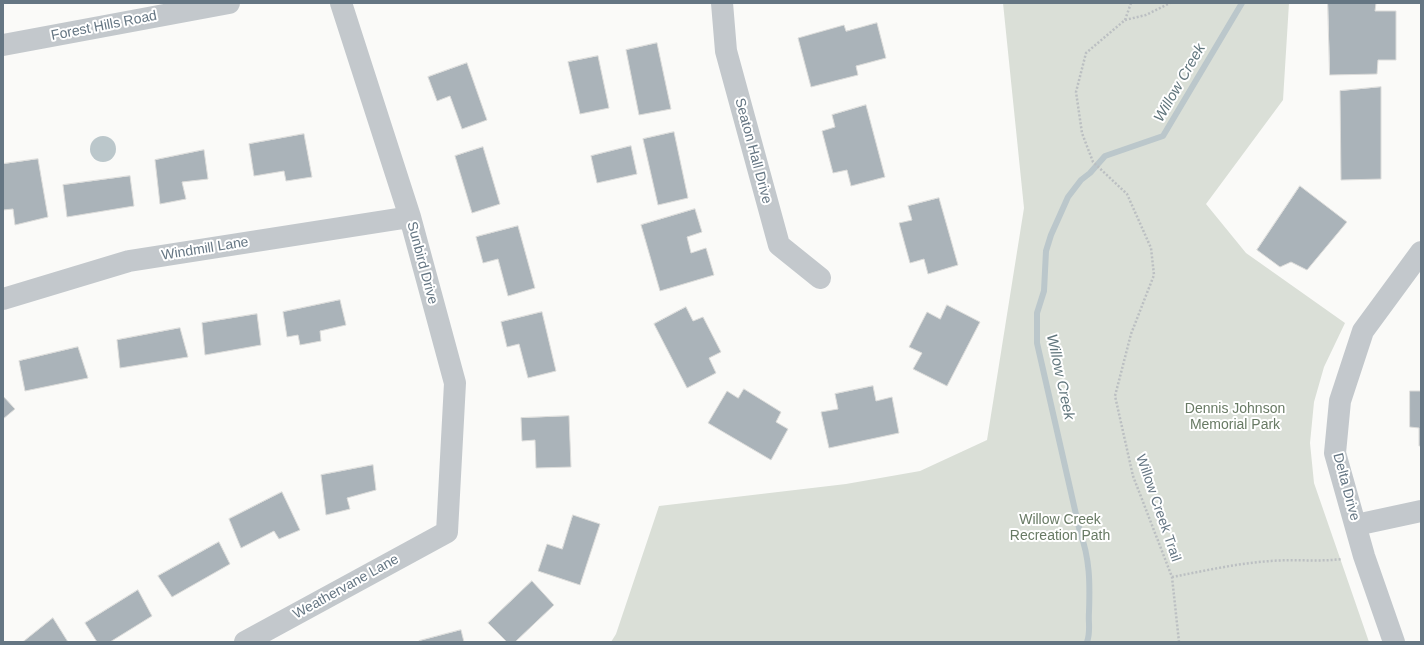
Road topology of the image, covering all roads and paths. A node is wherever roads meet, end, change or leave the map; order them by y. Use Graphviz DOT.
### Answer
graph roads {
  1 [pos="229,3"];
  2 [pos="341,3"];
  3 [pos="722,3"];
  4 [pos="1132,3"];
  5 [pos="1170,3"];
  6 [pos="1125,20"];
  7 [pos="3,45"];
  8 [pos="410,217"];
  9 [pos="1421,252"];
  10 [pos="820,278"];
  11 [pos="3,299"];
  12 [pos="1421,511"];
  13 [pos="1356,525"];
  14 [pos="447,532"];
  15 [pos="1364,556"];
  16 [pos="1172,577"];
  17 [pos="245,642"];
  18 [pos="1179,642"];
  19 [pos="1394,642"];
  1 -- 7 [label="street, Forest Hills Road"];
  2 -- 8 [label="street, Sunbird Drive"];
  3 -- 10 [label="street, Seaton Hall Drive"];
  4 -- 6 [label="path, Willow Creek Trail"];
  5 -- 6 [label="path, Willow Creek Trail"];
  6 -- 16 [label="path, Willow Creek Trail"];
  8 -- 11 [label="street, Windmill Lane"];
  8 -- 14 [label="street, Sunbird Drive"];
  9 -- 13 [label="street, Delta Drive"];
  12 -- 13 [label="street"];
  13 -- 15 [label="street, Delta Drive"];
  14 -- 17 [label="street, Weathervane Lane"];
  15 -- 16 [label="path"];
  15 -- 19 [label="street, Delta Drive"];
  16 -- 18 [label="path, Willow Creek Trail"];
}
